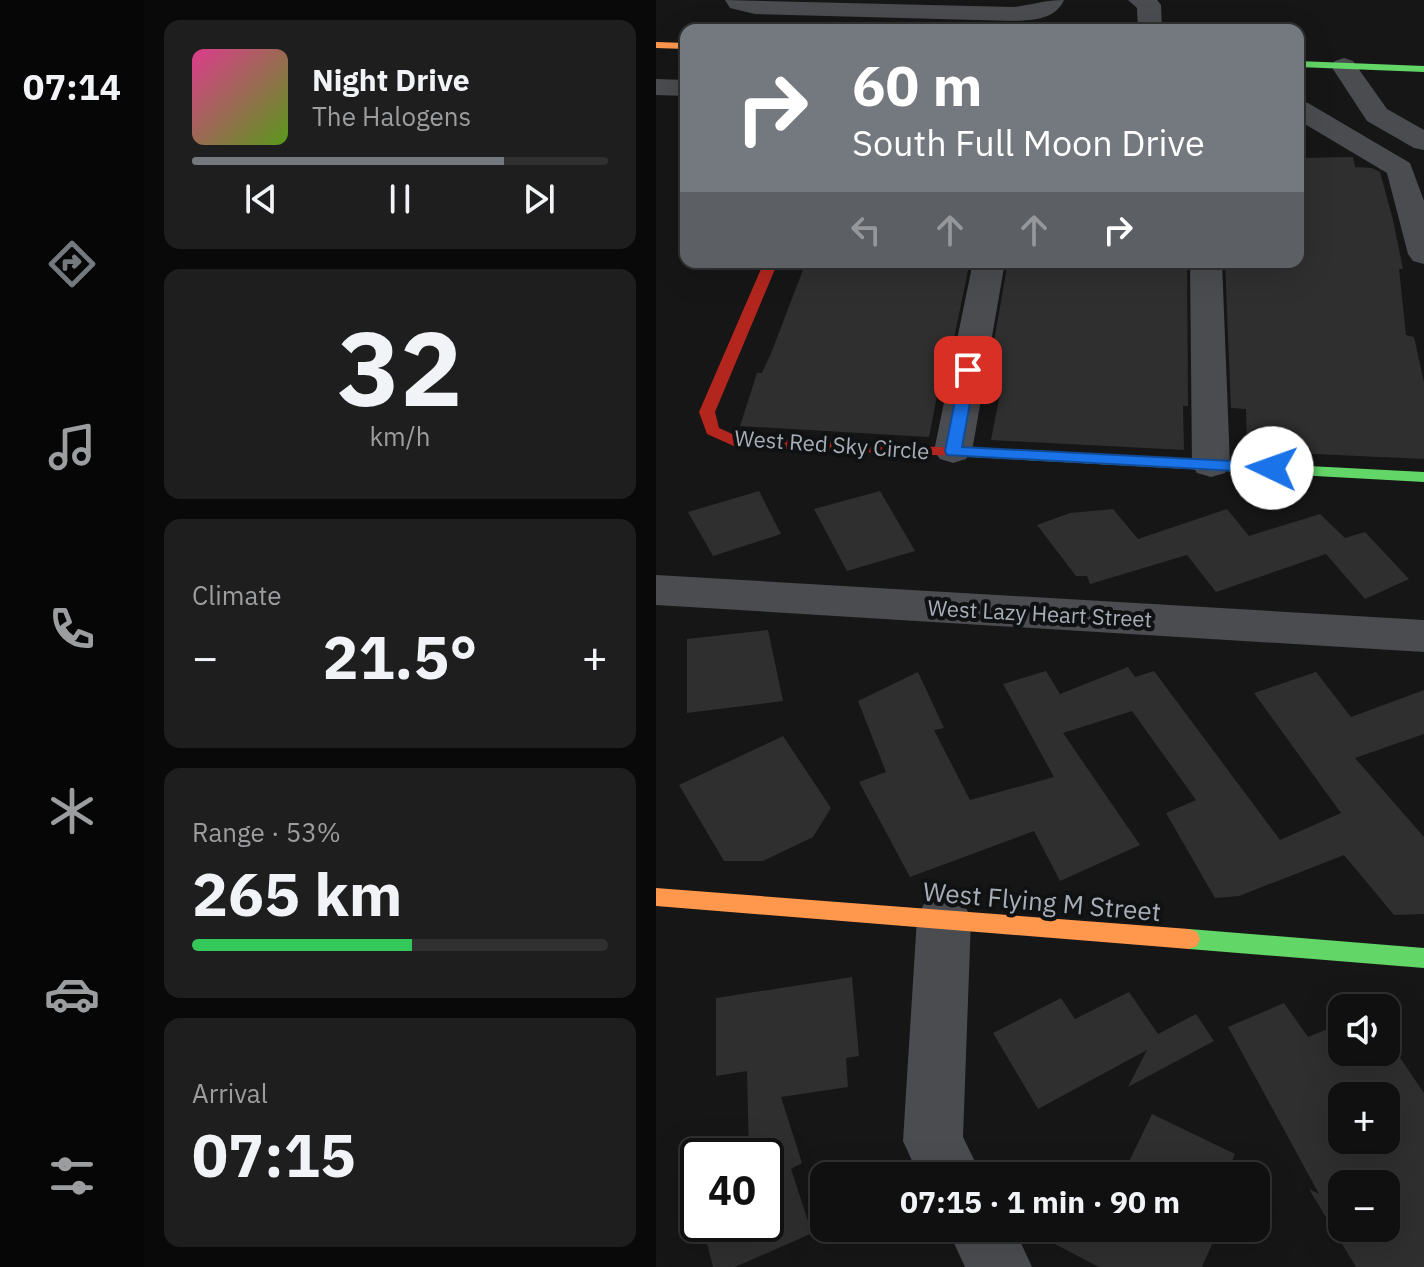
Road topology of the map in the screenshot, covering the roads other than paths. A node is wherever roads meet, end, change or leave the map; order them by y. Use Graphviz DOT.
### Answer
graph roads {
  1 [pos="1140,0"];
  2 [pos="738,2"];
  3 [pos="835,4"];
  4 [pos="943,6"];
  5 [pos="1044,6"];
  6 [pos="1150,24"];
  7 [pos="656,45"];
  8 [pos="680,46"];
  9 [pos="1304,64"];
  10 [pos="1344,66"];
  11 [pos="1424,69"];
  12 [pos="656,87"];
  13 [pos="680,88"];
  14 [pos="1304,113"];
  15 [pos="1424,142"];
  16 [pos="1424,254"];
  17 [pos="768,268"];
  18 [pos="988,268"];
  19 [pos="1206,268"];
  20 [pos="953,451"];
  21 [pos="1211,465"];
  22 [pos="1424,477"];
  23 [pos="656,590"];
  24 [pos="1424,636"];
  25 [pos="656,897"];
  26 [pos="944,918"];
  27 [pos="1424,958"];
  28 [pos="944,1162"];
  29 [pos="987,1242"];
  30 [pos="1000,1267"];
  1 -- 6 [label="street"];
  2 -- 3 [label="street"];
  3 -- 4 [label="street"];
  4 -- 5 [label="street"];
  7 -- 8 [label="street"];
  9 -- 10 [label="street"];
  10 -- 11 [label="street"];
  10 -- 15 [label="street"];
  12 -- 13 [label="street"];
  14 -- 16 [label="street"];
  17 -- 20 [label="street, West Red Sky Circle"];
  18 -- 20 [label="street"];
  19 -- 21 [label="street"];
  20 -- 21 [label="street, West Red Sky Circle"];
  21 -- 22 [label="street, West Red Sky Circle"];
  23 -- 24 [label="street, West Lazy Heart Street"];
  25 -- 26 [label="street, West Flying M Street"];
  26 -- 27 [label="street, West Flying M Street"];
  26 -- 28 [label="street"];
  29 -- 30 [label="street"];
}
